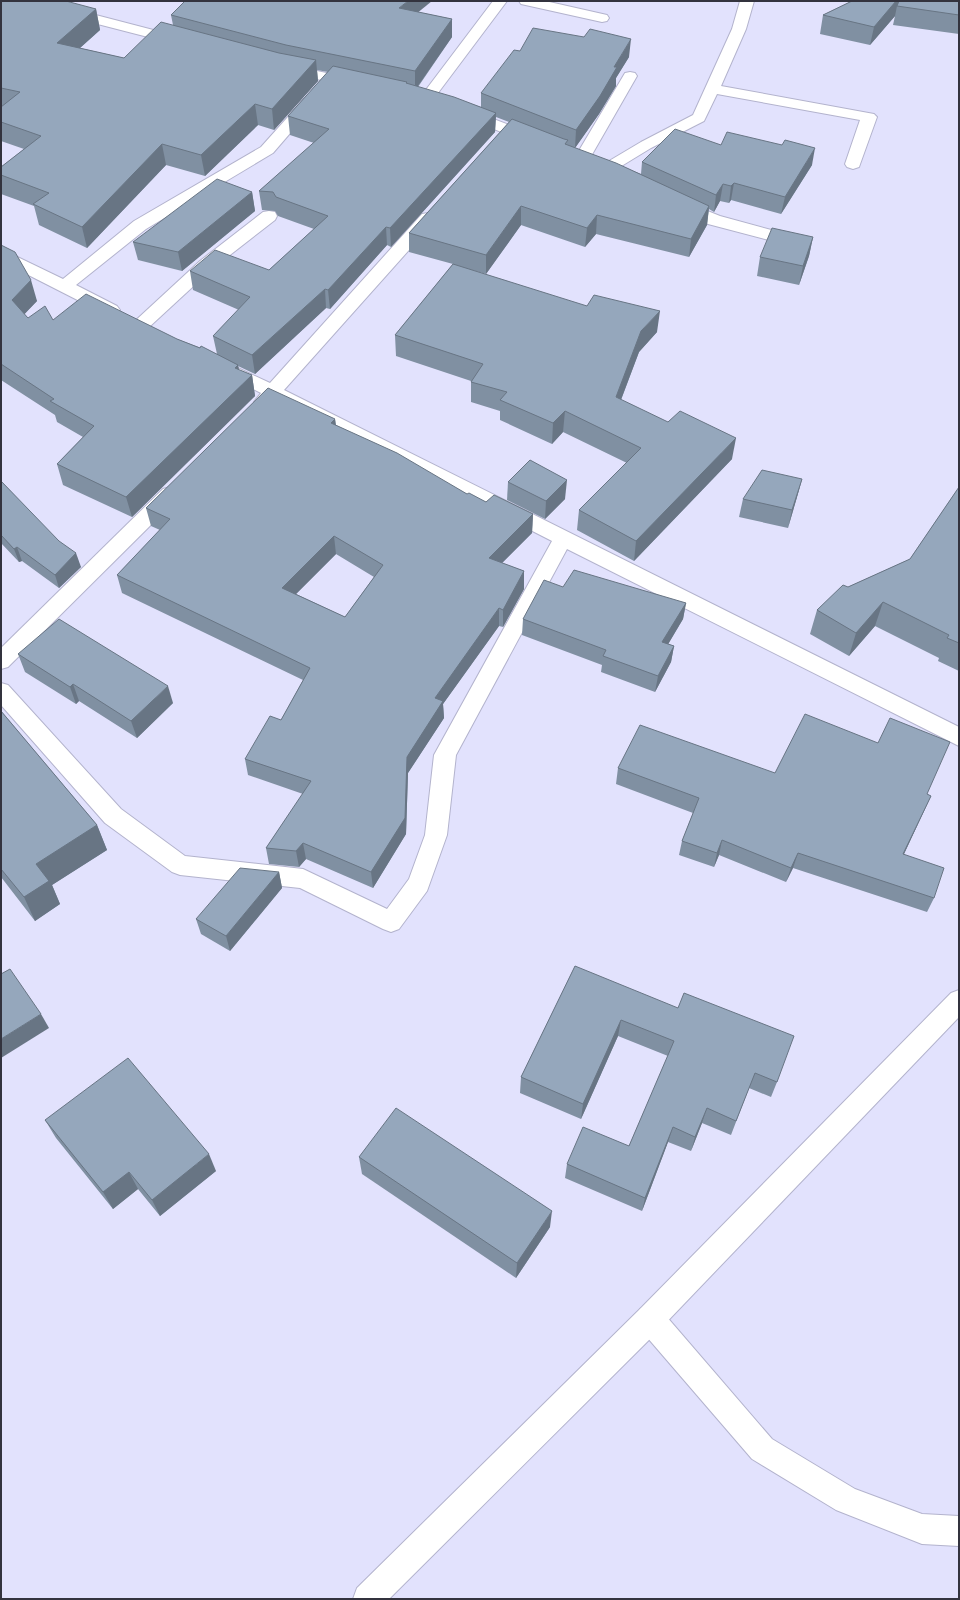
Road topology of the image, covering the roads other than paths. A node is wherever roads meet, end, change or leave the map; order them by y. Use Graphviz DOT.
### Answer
graph roads {
  1 [pos="25,1"];
  2 [pos="500,1"];
  3 [pos="526,1"];
  4 [pos="747,1"];
  5 [pos="602,18"];
  6 [pos="194,45"];
  7 [pos="272,65"];
  8 [pos="630,76"];
  9 [pos="331,78"];
  10 [pos="368,86"];
  11 [pos="712,89"];
  12 [pos="412,95"];
  13 [pos="427,98"];
  14 [pos="441,104"];
  15 [pos="456,110"];
  16 [pos="550,145"];
  17 [pos="853,164"];
  18 [pos="666,198"];
  19 [pos="440,205"];
  20 [pos="268,216"];
  21 [pos="769,235"];
  22 [pos="1,254"];
  23 [pos="64,286"];
  24 [pos="210,360"];
  25 [pos="272,392"];
  26 [pos="250,415"];
  27 [pos="182,482"];
  28 [pos="562,538"];
  29 [pos="1,660"];
  30 [pos="1,691"];
  31 [pos="959,737"];
  32 [pos="959,1001"];
  33 [pos="650,1319"];
  34 [pos="959,1530"];
  35 [pos="368,1599"];
  1 -- 6 [label="street"];
  2 -- 13 [label="street"];
  3 -- 5 [label="street"];
  4 -- 11 [label="street"];
  7 -- 9 [label="street"];
  8 -- 11 [label="street"];
  9 -- 10 [label="street"];
  9 -- 23 [label="street"];
  11 -- 17 [label="street"];
  12 -- 13 [label="street"];
  13 -- 14 [label="street"];
  15 -- 16 [label="street"];
  18 -- 21 [label="street"];
  19 -- 25 [label="street"];
  20 -- 23 [label="street"];
  22 -- 23 [label="street"];
  24 -- 25 [label="street"];
  25 -- 26 [label="street"];
  25 -- 28 [label="street"];
  27 -- 29 [label="street"];
  28 -- 30 [label="street"];
  28 -- 31 [label="street"];
  32 -- 33 [label="street"];
  33 -- 34 [label="street"];
  33 -- 35 [label="street"];
}
